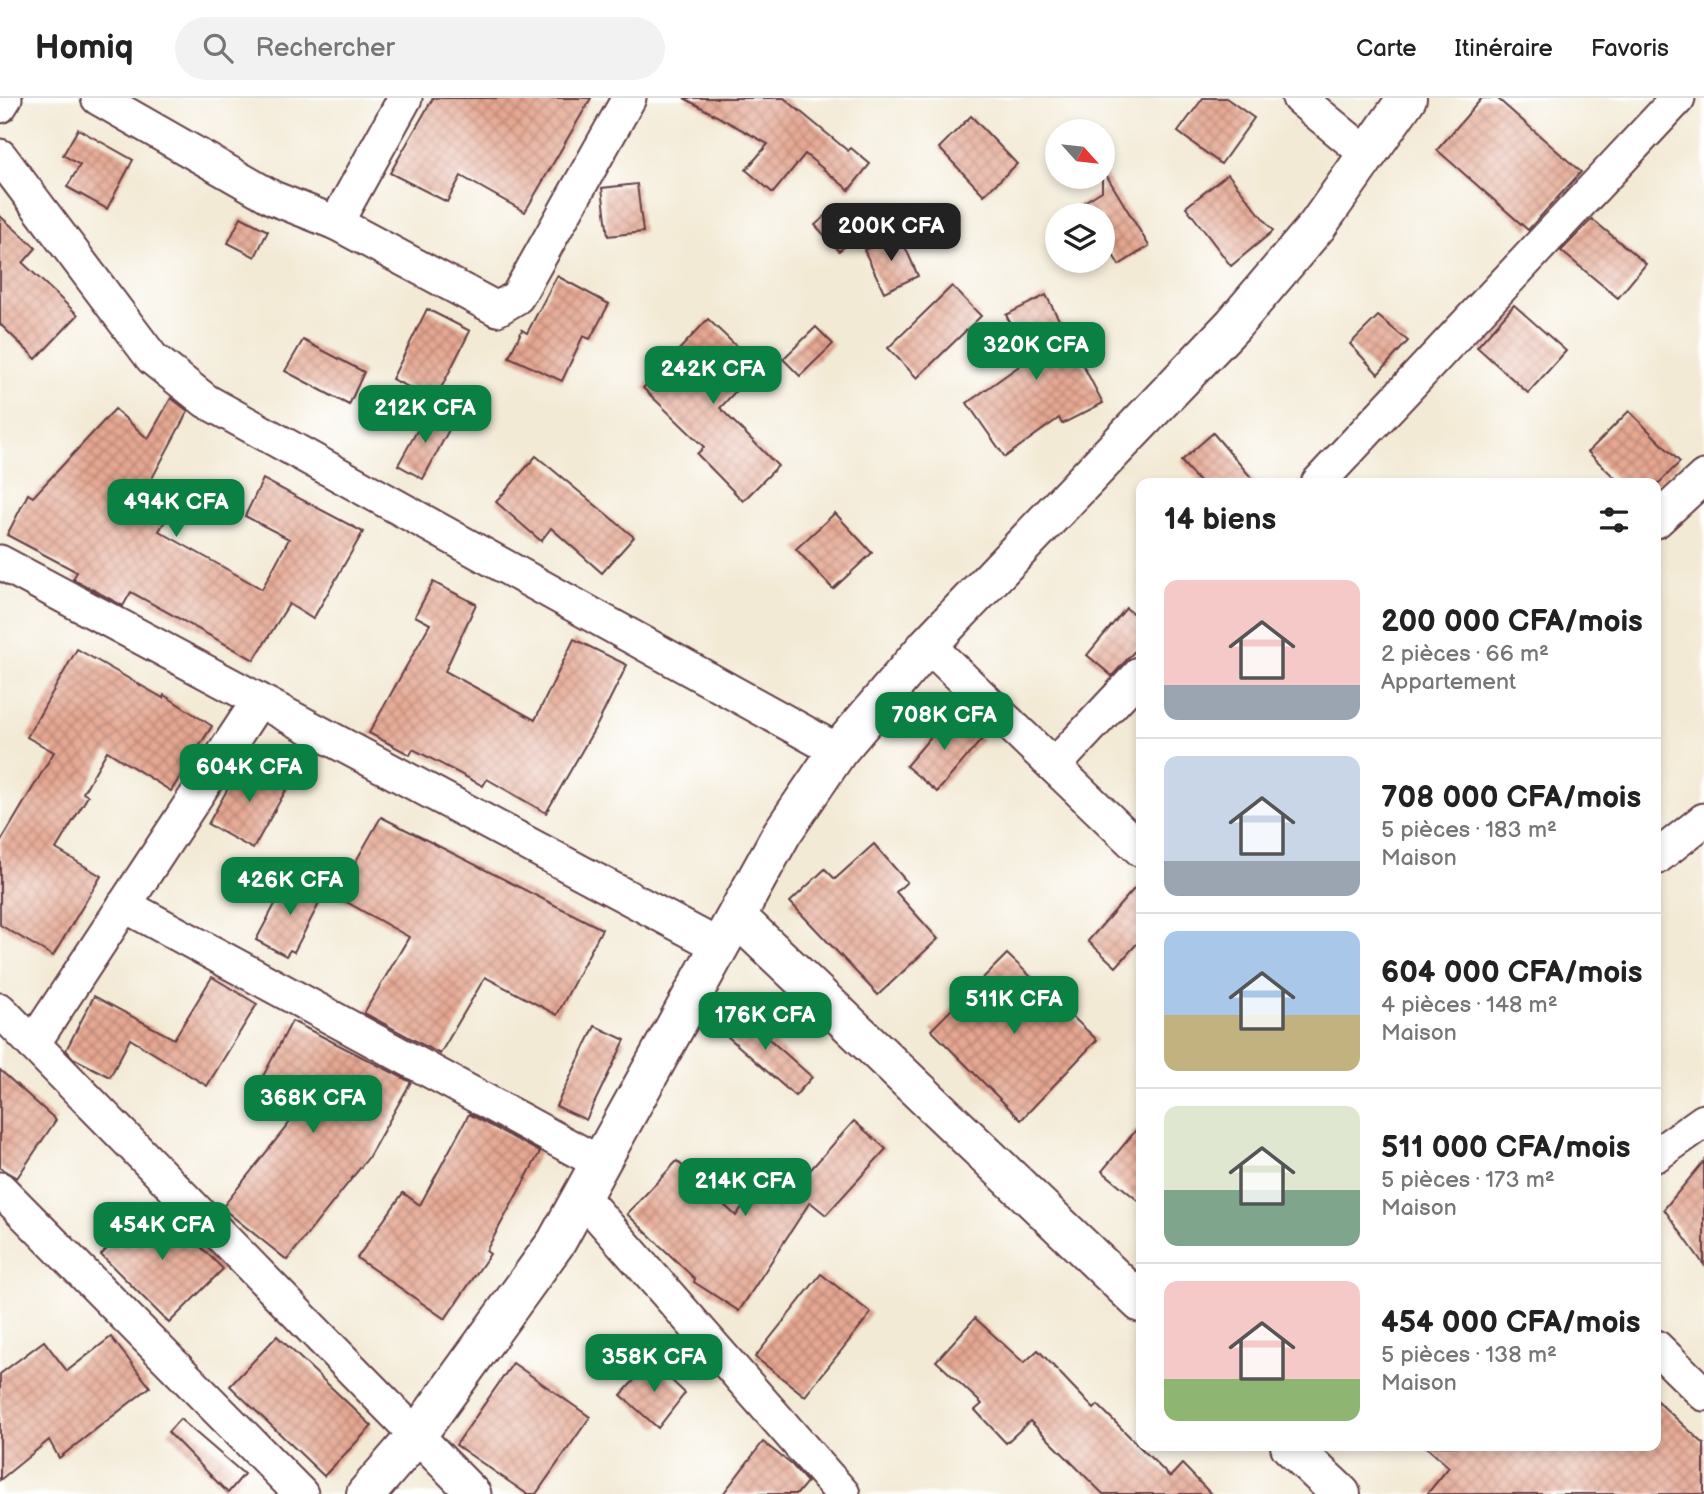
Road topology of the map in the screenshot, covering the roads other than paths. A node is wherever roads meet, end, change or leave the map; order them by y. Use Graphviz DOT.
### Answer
graph roads {
  1 [pos="5,98"];
  2 [pos="98,98"];
  3 [pos="405,98"];
  4 [pos="629,98"];
  5 [pos="1299,98"];
  6 [pos="1406,98"];
  7 [pos="1678,98"];
  8 [pos="1696,98"];
  9 [pos="0,106"];
  10 [pos="1704,107"];
  11 [pos="1368,155"];
  12 [pos="0,156"];
  13 [pos="336,223"];
  14 [pos="1704,477"];
  15 [pos="1323,478"];
  16 [pos="1661,516"];
  17 [pos="0,562"];
  18 [pos="928,645"];
  19 [pos="1136,678"];
  20 [pos="258,700"];
  21 [pos="838,751"];
  22 [pos="1054,766"];
  23 [pos="1704,820"];
  24 [pos="1136,845"];
  25 [pos="1661,854"];
  26 [pos="124,905"];
  27 [pos="728,932"];
  28 [pos="0,1010"];
  29 [pos="33,1044"];
  30 [pos="1704,1121"];
  31 [pos="1661,1151"];
  32 [pos="600,1163"];
  33 [pos="0,1189"];
  34 [pos="583,1198"];
  35 [pos="1136,1299"];
  36 [pos="1661,1352"];
  37 [pos="1703,1392"];
  38 [pos="418,1435"];
  39 [pos="1295,1451"];
  40 [pos="301,1494"];
  41 [pos="366,1494"];
  42 [pos="474,1494"];
  43 [pos="844,1494"];
  44 [pos="1340,1494"];
  1 -- 9 [label="street"];
  2 -- 13 [label="street"];
  3 -- 13 [label="street"];
  4 -- 13 [label="street"];
  5 -- 11 [label="street"];
  6 -- 11 [label="main road"];
  7 -- 15 [label="street"];
  8 -- 10 [label="street"];
  11 -- 18 [label="main road"];
  12 -- 21 [label="street"];
  14 -- 16 [label="street"];
  17 -- 20 [label="street"];
  18 -- 21 [label="main road"];
  18 -- 22 [label="street"];
  19 -- 22 [label="street"];
  20 -- 26 [label="street"];
  20 -- 27 [label="street"];
  21 -- 27 [label="main road"];
  22 -- 24 [label="street"];
  23 -- 25 [label="street"];
  26 -- 29 [label="street"];
  26 -- 32 [label="street"];
  27 -- 32 [label="main road"];
  27 -- 35 [label="main road"];
  28 -- 29 [label="street"];
  29 -- 38 [label="street"];
  30 -- 31 [label="street"];
  32 -- 34 [label="main road"];
  33 -- 40 [label="street"];
  34 -- 38 [label="main road"];
  34 -- 43 [label="street"];
  36 -- 37 [label="street"];
  38 -- 41 [label="main road"];
  38 -- 42 [label="street"];
  39 -- 44 [label="main road"];
}
